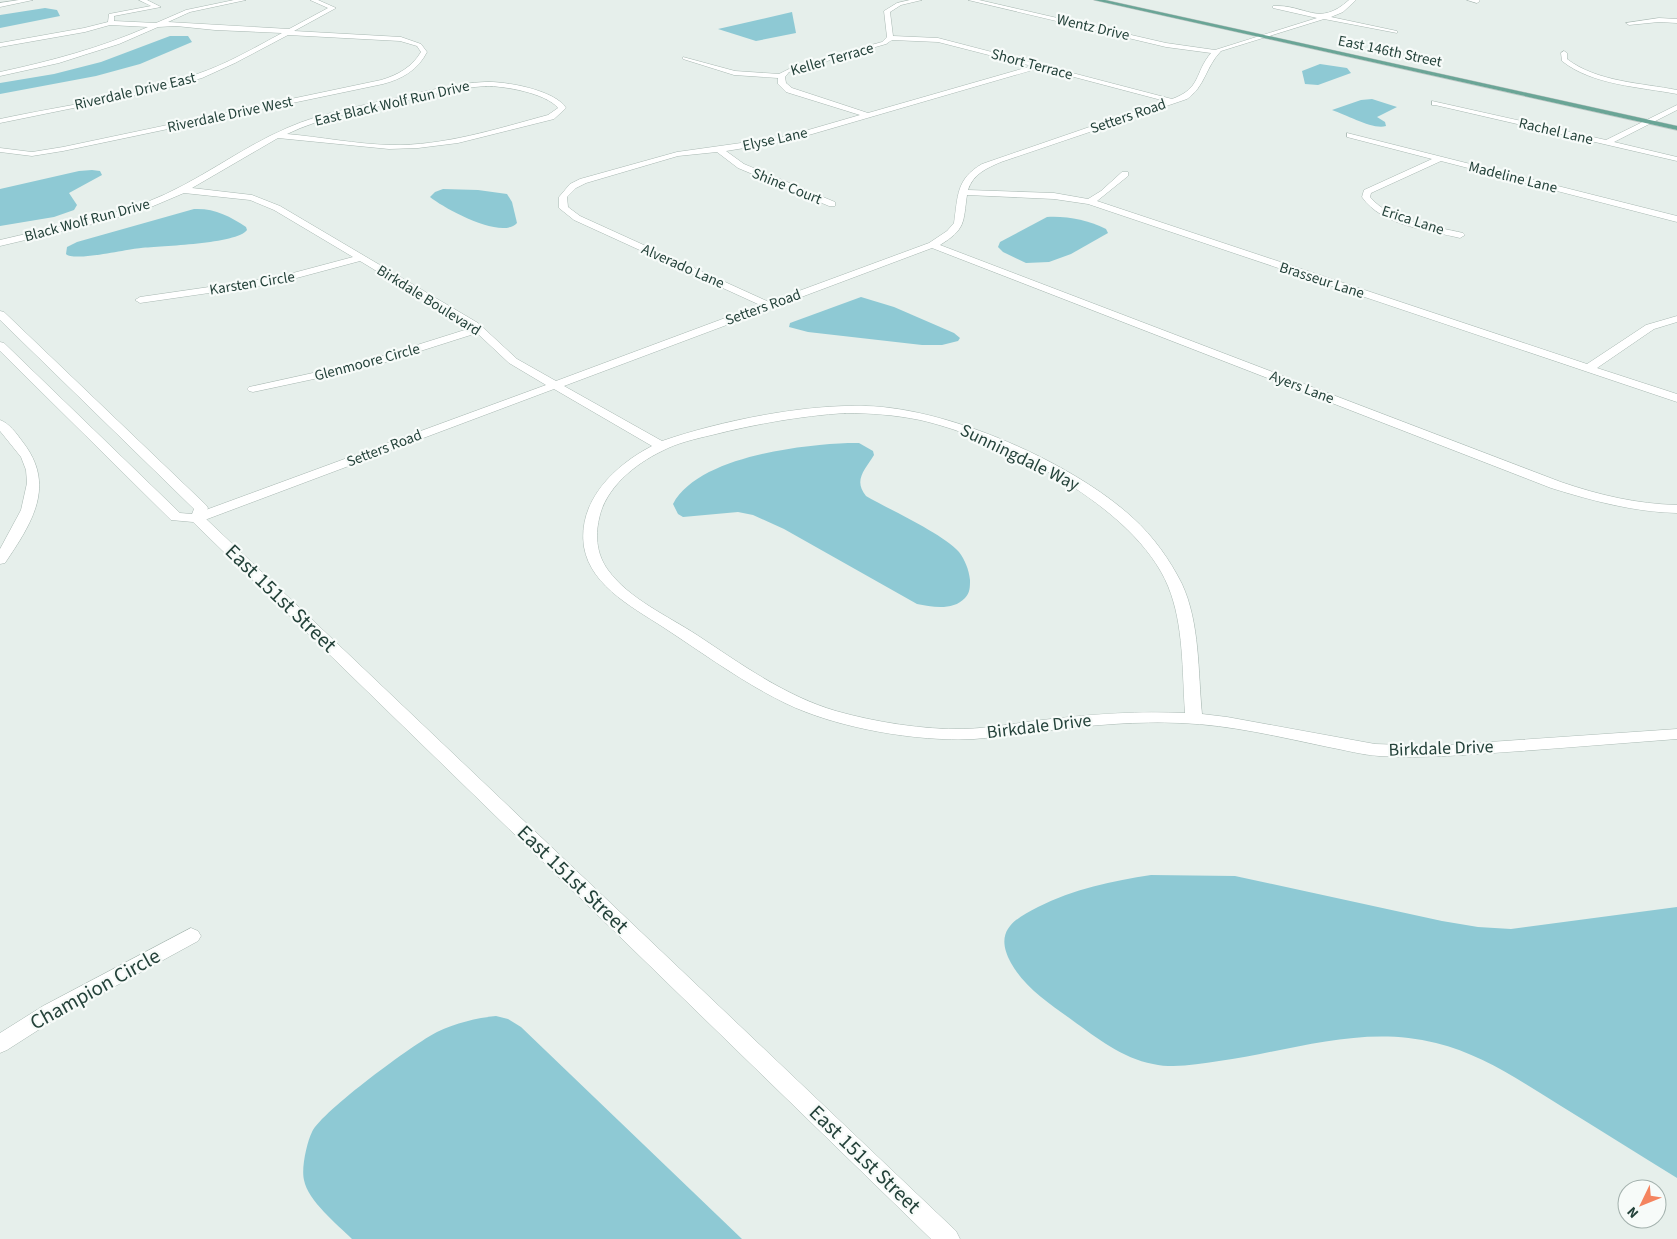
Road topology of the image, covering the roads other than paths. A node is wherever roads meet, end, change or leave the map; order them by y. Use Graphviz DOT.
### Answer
graph roads {
  1 [pos="30,0"];
  2 [pos="243,0"];
  3 [pos="314,0"];
  4 [pos="919,0"];
  5 [pos="971,0"];
  6 [pos="1097,0"];
  7 [pos="1118,0"];
  8 [pos="1353,0"];
  9 [pos="1470,0"];
  10 [pos="144,1"];
  11 [pos="1477,1"];
  12 [pos="0,5"];
  13 [pos="1274,7"];
  14 [pos="108,12"];
  15 [pos="1325,17"];
  16 [pos="1677,21"];
  17 [pos="110,23"];
  18 [pos="1629,24"];
  19 [pos="153,25"];
  20 [pos="288,32"];
  21 [pos="1395,32"];
  22 [pos="59,35"];
  23 [pos="1265,35"];
  24 [pos="890,38"];
  25 [pos="0,45"];
  26 [pos="1216,52"];
  27 [pos="0,53"];
  28 [pos="1564,53"];
  29 [pos="684,58"];
  30 [pos="1039,66"];
  31 [pos="0,74"];
  32 [pos="781,76"];
  33 [pos="1677,92"];
  34 [pos="1173,101"];
  35 [pos="1435,103"];
  36 [pos="1677,107"];
  37 [pos="868,115"];
  38 [pos="1652,119"];
  39 [pos="0,121"];
  40 [pos="1677,122"];
  41 [pos="1677,128"];
  42 [pos="277,135"];
  43 [pos="1350,135"];
  44 [pos="1606,143"];
  45 [pos="719,149"];
  46 [pos="0,150"];
  47 [pos="1440,158"];
  48 [pos="1677,159"];
  49 [pos="1125,174"];
  50 [pos="183,190"];
  51 [pos="962,192"];
  52 [pos="1090,202"];
  53 [pos="832,204"];
  54 [pos="1677,219"];
  55 [pos="599,228"];
  56 [pos="1460,235"];
  57 [pos="0,243"];
  58 [pos="932,245"];
  59 [pos="362,258"];
  60 [pos="140,300"];
  61 [pos="768,305"];
  62 [pos="0,314"];
  63 [pos="1677,319"];
  64 [pos="479,329"];
  65 [pos="0,345"];
  66 [pos="1588,369"];
  67 [pos="555,384"];
  68 [pos="252,389"];
  69 [pos="1677,398"];
  70 [pos="0,424"];
  71 [pos="661,446"];
  72 [pos="1677,509"];
  73 [pos="197,518"];
  74 [pos="0,560"];
  75 [pos="1194,719"];
  76 [pos="1677,734"];
  77 [pos="191,936"];
  78 [pos="0,1044"];
  79 [pos="948,1239"];
  1 -- 12 [label="street"];
  2 -- 19 [label="street"];
  3 -- 20 [label="street, Riverdale Drive East"];
  4 -- 24 [label="street, Keller Terrace"];
  5 -- 26 [label="street, Wentz Drive"];
  6 -- 23 [label="main road, East 146th Street"];
  7 -- 23 [label="main road, East 146th Street"];
  8 -- 15 [label="street"];
  9 -- 11 [label="street"];
  10 -- 14 [label="street"];
  10 -- 14 [label="street"];
  13 -- 15 [label="street"];
  14 -- 17 [label="street"];
  15 -- 21 [label="street"];
  15 -- 23 [label="street"];
  16 -- 18 [label="street"];
  17 -- 19 [label="street"];
  17 -- 22 [label="street"];
  19 -- 20 [label="street"];
  19 -- 31 [label="street"];
  20 -- 39 [label="street, Riverdale Drive East"];
  20 -- 46 [label="street, Riverdale Drive West"];
  22 -- 25 [label="street"];
  22 -- 27 [label="street"];
  23 -- 26 [label="street"];
  23 -- 38 [label="main road, East 146th Street"];
  24 -- 30 [label="street, Short Terrace"];
  24 -- 32 [label="street, Keller Terrace"];
  26 -- 34 [label="street, Setters Road"];
  28 -- 33 [label="street"];
  29 -- 32 [label="street"];
  30 -- 34 [label="street, Short Terrace"];
  30 -- 37 [label="street, Elyse Lane"];
  32 -- 37 [label="street, Keller Terrace"];
  34 -- 51 [label="street, Setters Road"];
  35 -- 44 [label="street, Rachel Lane"];
  36 -- 38 [label="street"];
  37 -- 45 [label="street, Elyse Lane"];
  38 -- 40 [label="main road, East 146th Street"];
  38 -- 41 [label="main road, East 146th Street"];
  38 -- 44 [label="street"];
  42 -- 42 [label="street, East Black Wolf Run Drive"];
  42 -- 50 [label="street, Black Wolf Run Drive"];
  43 -- 47 [label="street, Madeline Lane"];
  44 -- 48 [label="street, Rachel Lane"];
  45 -- 53 [label="street, Shine Court"];
  45 -- 55 [label="street, Elyse Lane"];
  47 -- 54 [label="street, Madeline Lane"];
  47 -- 56 [label="street, Erica Lane"];
  49 -- 52 [label="street"];
  50 -- 57 [label="street, Black Wolf Run Drive"];
  50 -- 59 [label="street, Birkdale Boulevard"];
  51 -- 52 [label="street, Brasseur Lane"];
  51 -- 58 [label="street, Setters Road"];
  52 -- 66 [label="street, Brasseur Lane"];
  55 -- 61 [label="street, Alverado Lane"];
  58 -- 61 [label="street, Setters Road"];
  58 -- 72 [label="street, Ayers Lane"];
  59 -- 60 [label="street, Karsten Circle"];
  59 -- 64 [label="street, Birkdale Boulevard"];
  61 -- 67 [label="street, Setters Road"];
  62 -- 73 [label="street, East 151st Street"];
  63 -- 66 [label="street"];
  64 -- 67 [label="street, Birkdale Boulevard"];
  64 -- 68 [label="street, Glenmoore Circle"];
  65 -- 73 [label="street"];
  66 -- 69 [label="street, Brasseur Lane"];
  67 -- 71 [label="street, Birkdale Boulevard"];
  67 -- 73 [label="street, Setters Road"];
  70 -- 74 [label="street"];
  71 -- 75 [label="street, Sunningdale Way"];
  71 -- 75 [label="street, Birkdale Drive"];
  73 -- 79 [label="street, East 151st Street"];
  75 -- 76 [label="street, Birkdale Drive"];
  77 -- 78 [label="street, Champion Circle"];
}
